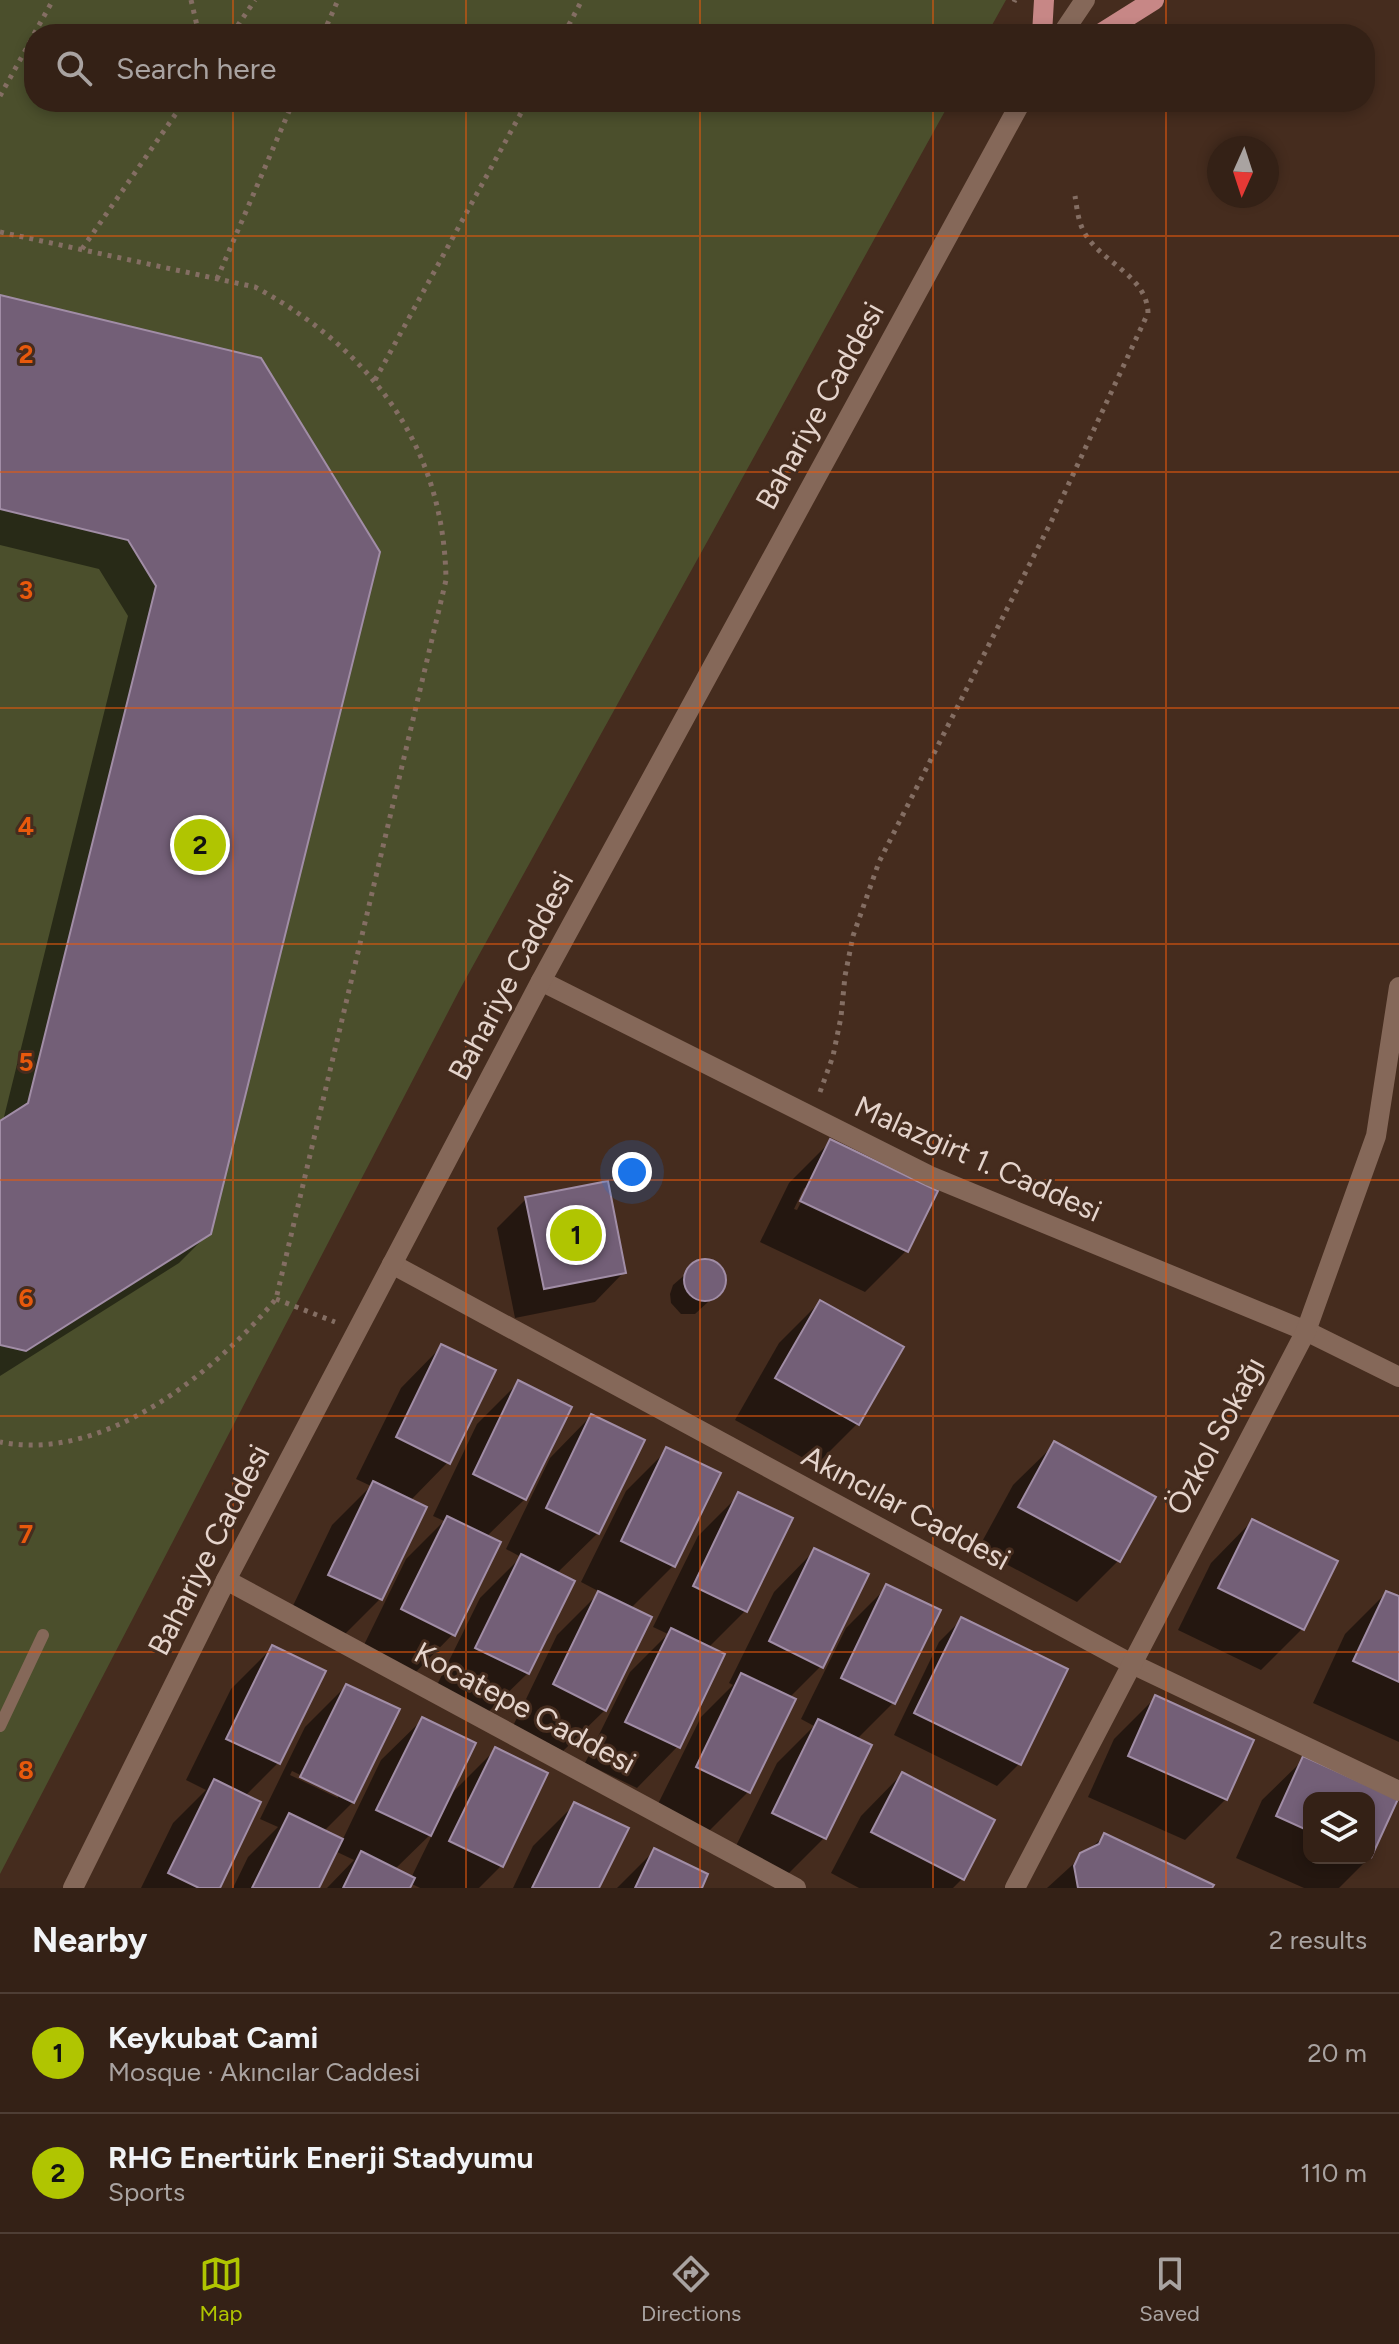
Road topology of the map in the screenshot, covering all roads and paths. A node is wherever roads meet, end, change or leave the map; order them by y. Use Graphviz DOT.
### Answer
graph roads {
  1 [pos="53,0"];
  2 [pos="191,0"];
  3 [pos="255,0"];
  4 [pos="338,0"];
  5 [pos="582,0"];
  6 [pos="1044,0"];
  7 [pos="1085,0"];
  8 [pos="1154,0"];
  9 [pos="40,24"];
  10 [pos="197,24"];
  11 [pos="239,24"];
  12 [pos="327,24"];
  13 [pos="570,24"];
  14 [pos="1043,24"];
  15 [pos="1069,24"];
  16 [pos="1116,24"];
  17 [pos="24,52"];
  18 [pos="0,96"];
  19 [pos="177,112"];
  20 [pos="289,112"];
  21 [pos="522,112"];
  22 [pos="1016,112"];
  23 [pos="1075,196"];
  24 [pos="0,232"];
  25 [pos="82,250"];
  26 [pos="217,279"];
  27 [pos="375,380"];
  28 [pos="541,981"];
  29 [pos="1399,987"];
  30 [pos="809,1116"];
  31 [pos="392,1264"];
  32 [pos="276,1299"];
  33 [pos="357,1330"];
  34 [pos="1306,1331"];
  35 [pos="1399,1377"];
  36 [pos="0,1442"];
  37 [pos="226,1580"];
  38 [pos="43,1635"];
  39 [pos="1130,1663"];
  40 [pos="0,1690"];
  41 [pos="14,1697"];
  42 [pos="0,1726"];
  43 [pos="1399,1791"];
  44 [pos="82,1885"];
  45 [pos="796,1888"];
  46 [pos="1015,1888"];
  1 -- 9 [label="path"];
  2 -- 10 [label="path"];
  3 -- 11 [label="path"];
  4 -- 12 [label="path"];
  5 -- 13 [label="path"];
  6 -- 14 [label="main road"];
  7 -- 15 [label="street"];
  8 -- 16 [label="main road"];
  17 -- 18 [label="path"];
  19 -- 25 [label="path"];
  20 -- 26 [label="path"];
  21 -- 27 [label="path"];
  22 -- 28 [label="street, Bahariye Caddesi"];
  23 -- 30 [label="path"];
  24 -- 25 [label="path"];
  25 -- 26 [label="path"];
  26 -- 27 [label="path"];
  27 -- 32 [label="path"];
  28 -- 30 [label="street, Malazgirt 1. Caddesi"];
  28 -- 31 [label="street, Bahariye Caddesi"];
  29 -- 34 [label="street, Özkol Sokağı"];
  30 -- 34 [label="street, Malazgirt 1. Caddesi"];
  31 -- 33 [label="street, Bahariye Caddesi"];
  31 -- 39 [label="street, Akıncılar Caddesi"];
  32 -- 33 [label="path"];
  32 -- 36 [label="path"];
  33 -- 37 [label="street, Bahariye Caddesi"];
  34 -- 35 [label="street, Malazgirt 1. Caddesi"];
  34 -- 39 [label="street, Özkol Sokağı"];
  37 -- 44 [label="street, Bahariye Caddesi"];
  37 -- 45 [label="street, Kocatepe Caddesi"];
  38 -- 41 [label="lane"];
  39 -- 43 [label="street, Akıncılar Caddesi"];
  39 -- 46 [label="street, Özkol Sokağı"];
  40 -- 41 [label="lane"];
  41 -- 42 [label="lane"];
}
